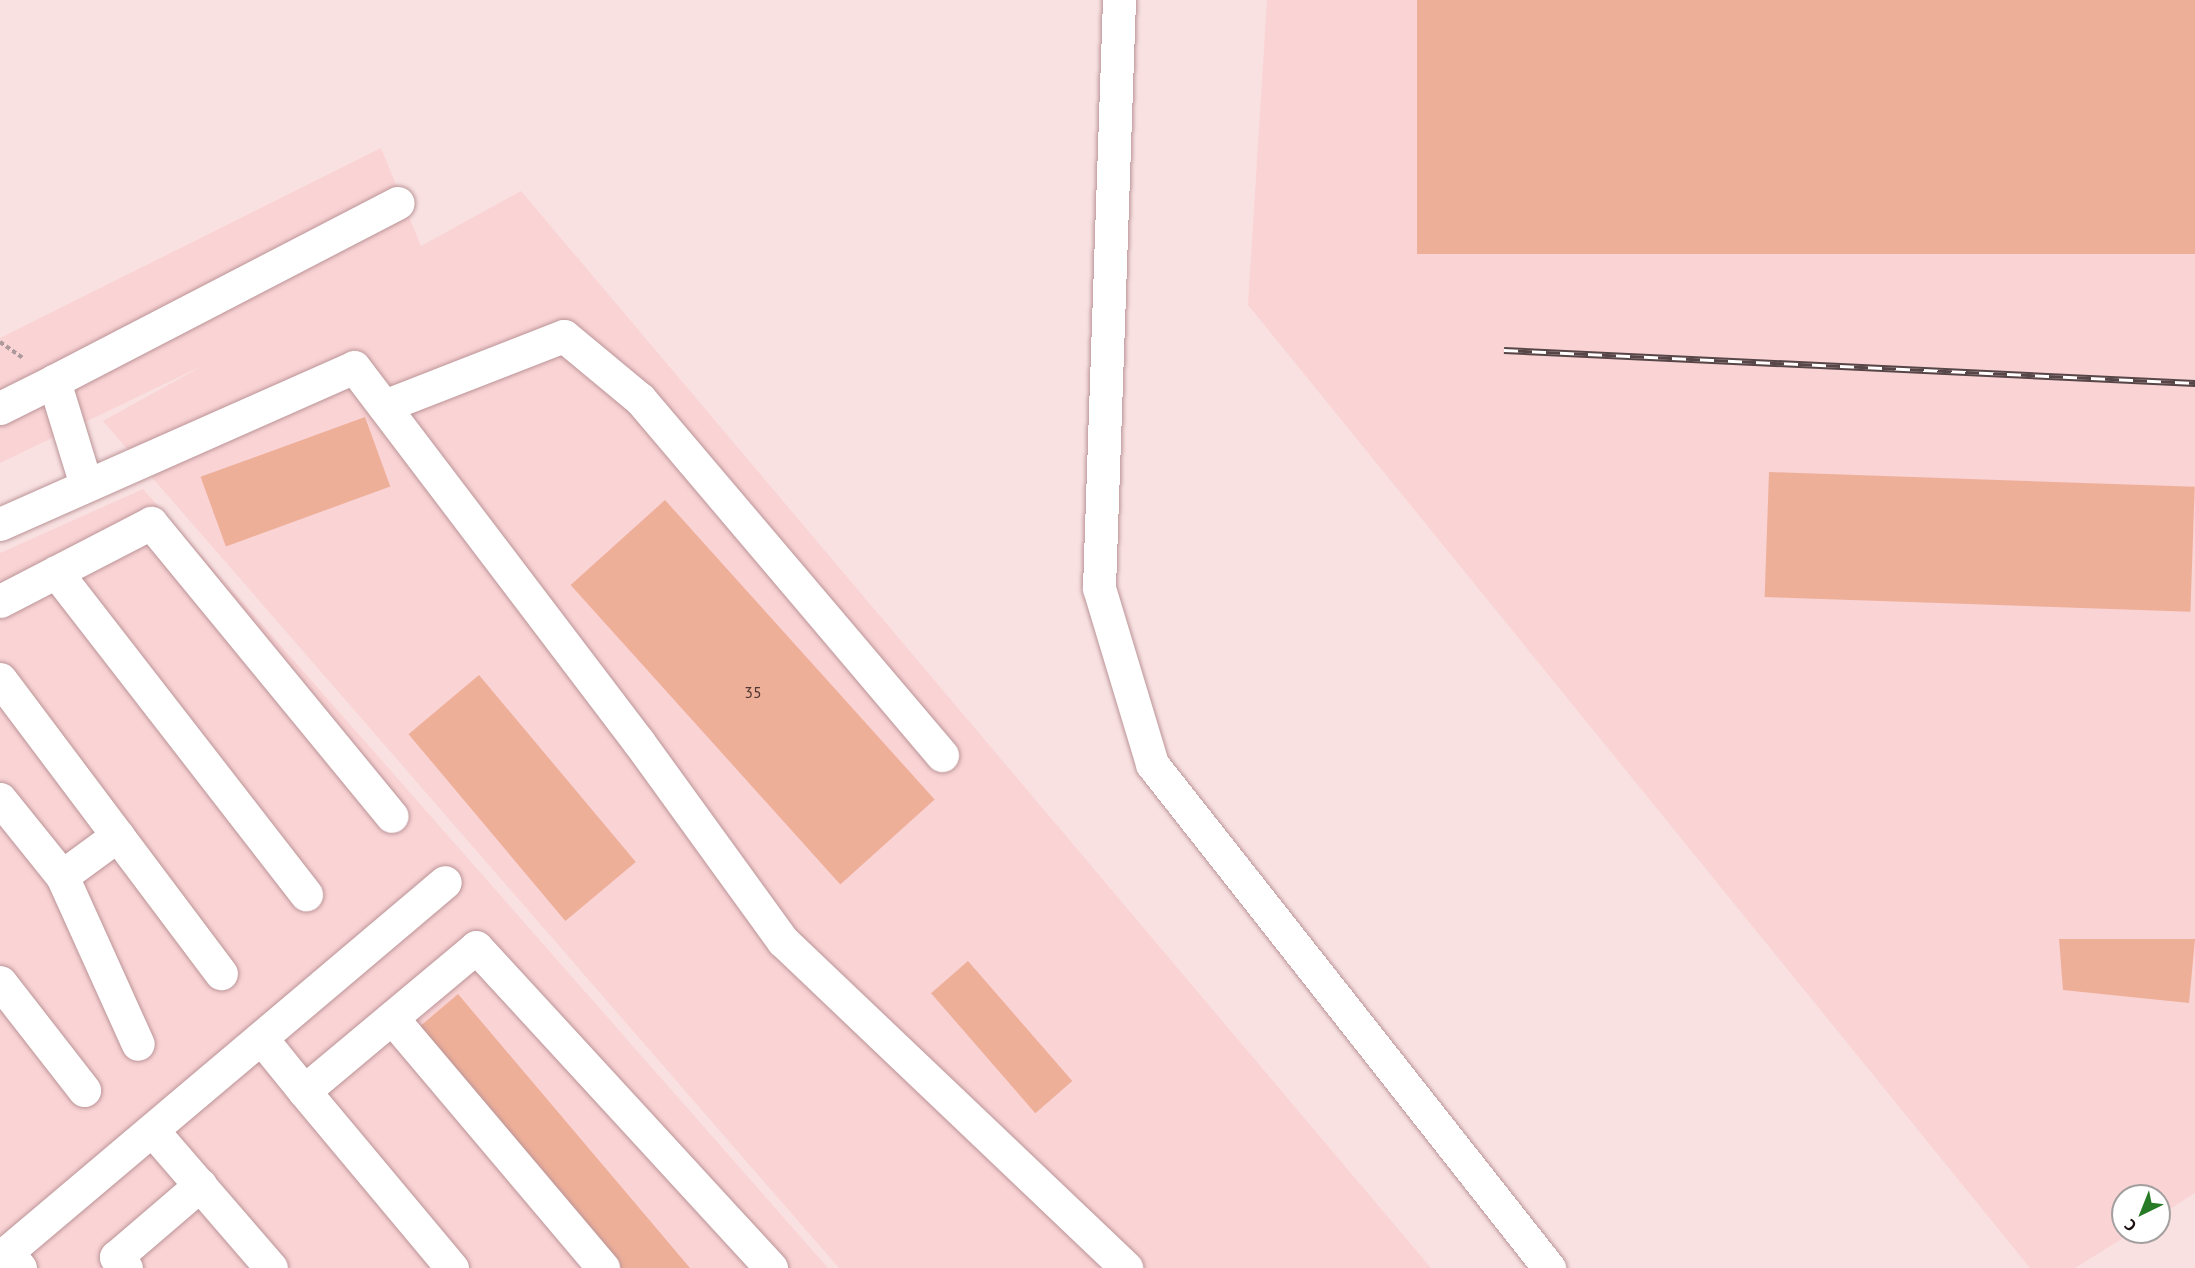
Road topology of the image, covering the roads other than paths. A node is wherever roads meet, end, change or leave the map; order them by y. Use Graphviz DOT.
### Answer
graph roads {
  1 [pos="1119,0"];
  2 [pos="398,203"];
  3 [pos="54,381"];
  4 [pos="384,406"];
  5 [pos="0,408"];
  6 [pos="86,485"];
  7 [pos="0,524"];
  8 [pos="56,572"];
  9 [pos="0,602"];
  10 [pos="0,679"];
  11 [pos="942,755"];
  12 [pos="0,799"];
  13 [pos="392,816"];
  14 [pos="118,835"];
  15 [pos="62,876"];
  16 [pos="445,882"];
  17 [pos="306,894"];
  18 [pos="221,973"];
  19 [pos="0,982"];
  20 [pos="392,1018"];
  21 [pos="261,1038"];
  22 [pos="138,1044"];
  23 [pos="84,1090"];
  24 [pos="304,1091"];
  25 [pos="152,1130"];
  26 [pos="200,1185"];
  27 [pos="115,1264"];
  28 [pos="758,1264"];
  29 [pos="20,1268"];
  30 [pos="271,1268"];
  31 [pos="453,1268"];
  32 [pos="603,1268"];
  33 [pos="1126,1268"];
  34 [pos="1549,1268"];
  1 -- 34 [label="lane"];
  2 -- 3 [label="lane"];
  3 -- 5 [label="lane"];
  3 -- 6 [label="lane"];
  4 -- 6 [label="lane"];
  4 -- 11 [label="lane"];
  4 -- 33 [label="lane"];
  6 -- 7 [label="lane"];
  8 -- 9 [label="lane"];
  8 -- 13 [label="lane"];
  8 -- 17 [label="lane"];
  10 -- 14 [label="lane"];
  12 -- 15 [label="lane"];
  14 -- 15 [label="lane"];
  14 -- 18 [label="lane"];
  15 -- 22 [label="lane"];
  16 -- 21 [label="lane"];
  19 -- 23 [label="lane"];
  20 -- 24 [label="lane"];
  20 -- 28 [label="lane"];
  20 -- 32 [label="lane"];
  21 -- 24 [label="lane"];
  21 -- 25 [label="lane"];
  24 -- 31 [label="lane"];
  25 -- 26 [label="lane"];
  25 -- 29 [label="lane"];
  26 -- 27 [label="lane"];
  26 -- 30 [label="lane"];
}
